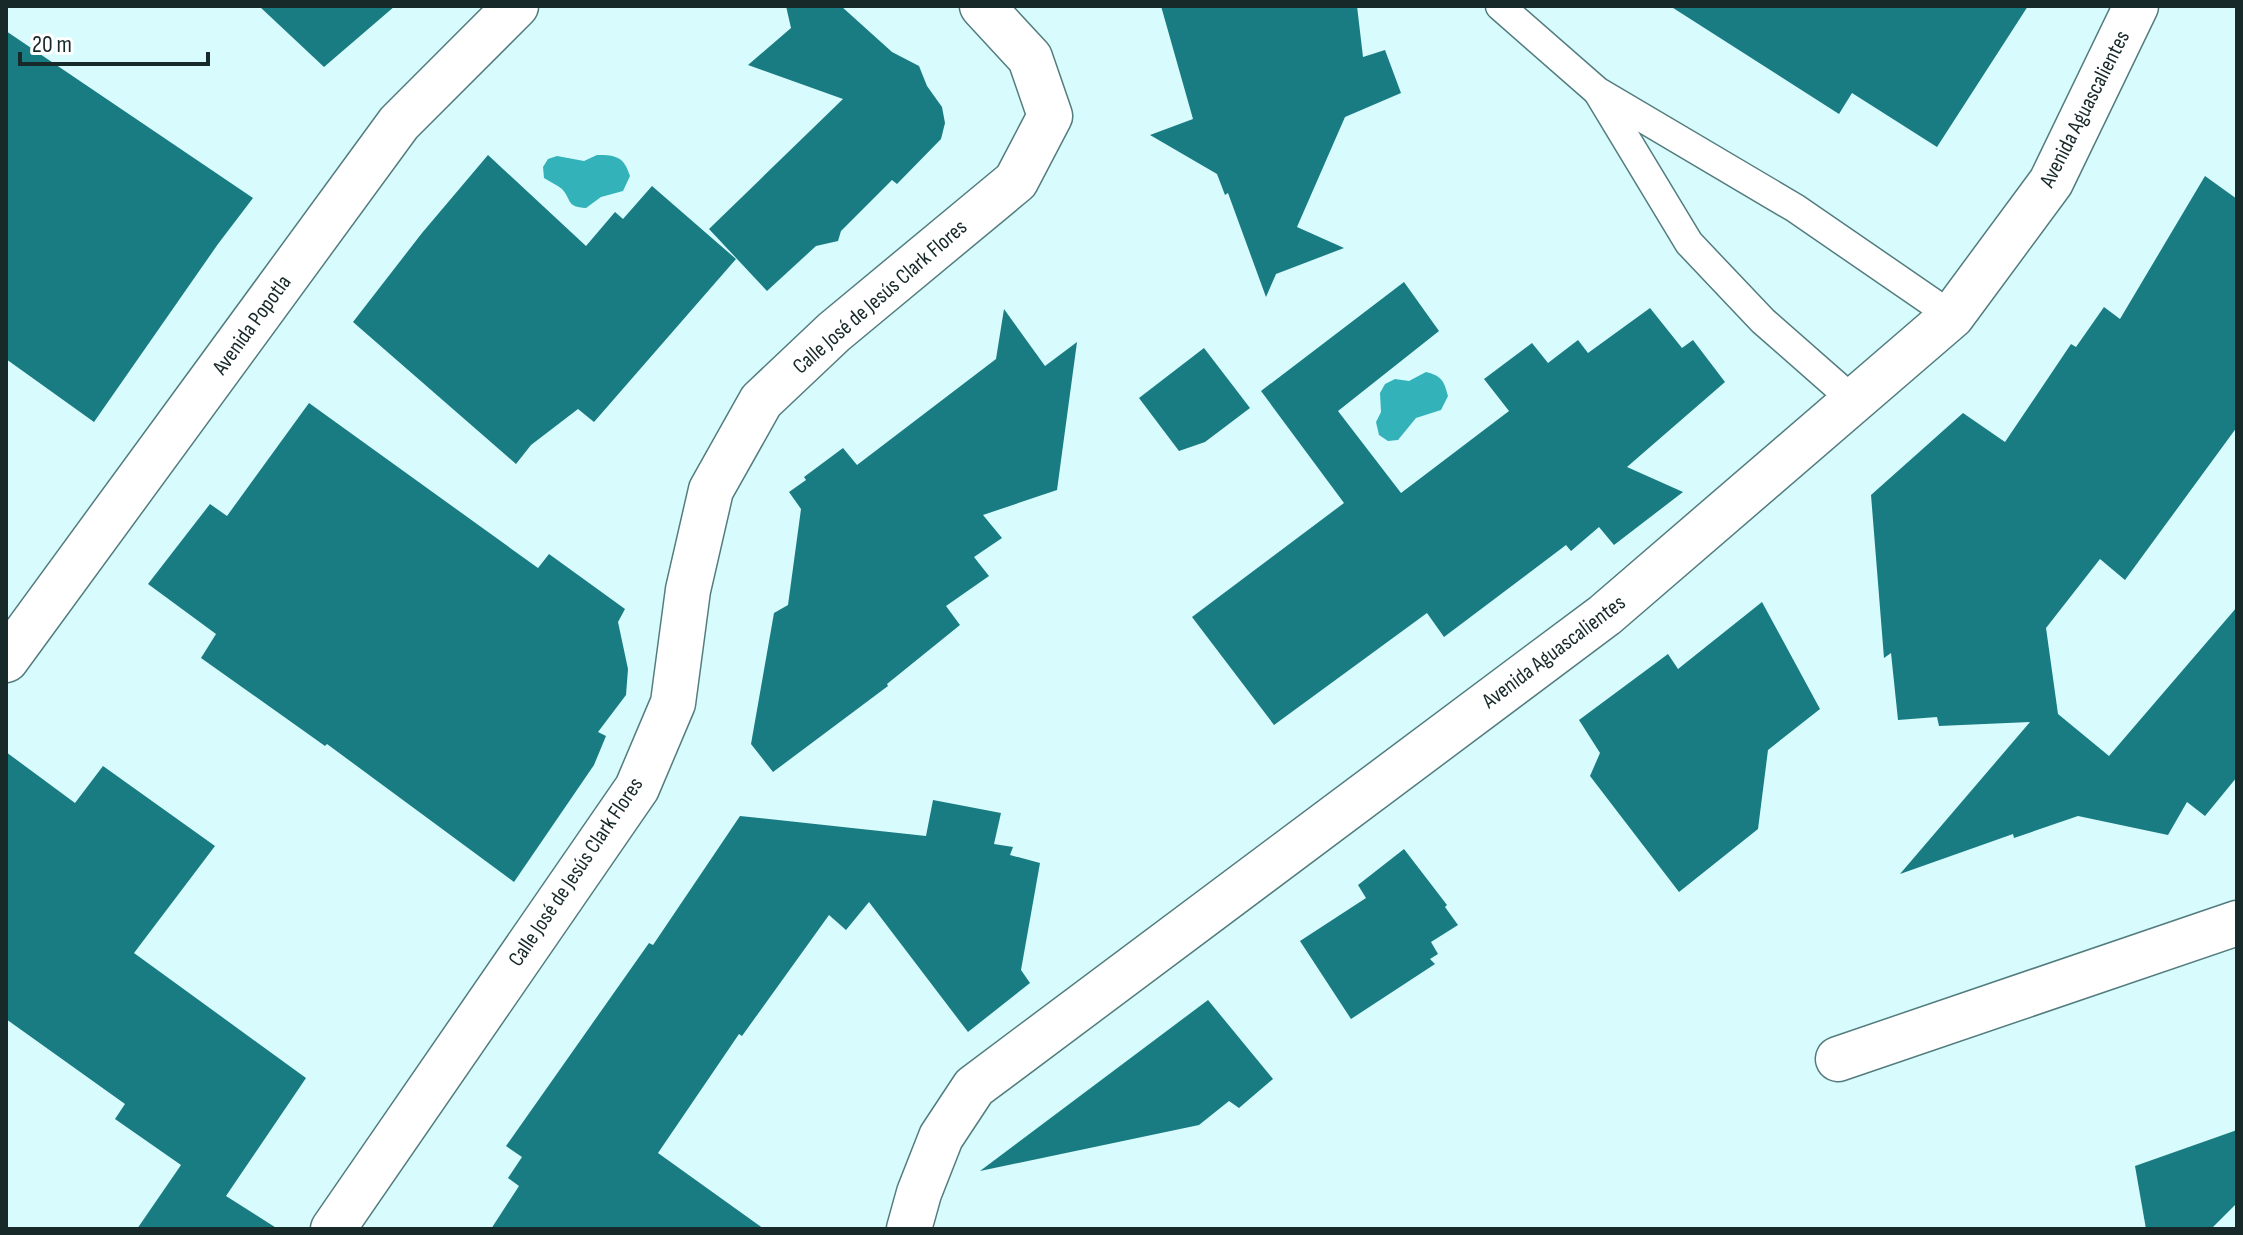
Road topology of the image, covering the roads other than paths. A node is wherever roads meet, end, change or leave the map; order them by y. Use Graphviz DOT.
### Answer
graph roads {
  1 [pos="516,6"];
  2 [pos="982,6"];
  3 [pos="1500,6"];
  4 [pos="2136,6"];
  5 [pos="1597,91"];
  6 [pos="1952,316"];
  7 [pos="1854,401"];
  8 [pos="6,660"];
  9 [pos="2237,923"];
  10 [pos="1838,1059"];
  11 [pos="333,1229"];
  12 [pos="909,1229"];
  1 -- 8 [label="street, Avenida Popotla"];
  2 -- 11 [label="street, Calle José de Jesús Clark Flores"];
  3 -- 5 [label="lane"];
  4 -- 6 [label="street, Avenida Aguascalientes"];
  5 -- 6 [label="lane"];
  5 -- 7 [label="lane"];
  6 -- 7 [label="street, Avenida Aguascalientes"];
  7 -- 12 [label="street, Avenida Aguascalientes"];
  9 -- 10 [label="street"];
}
